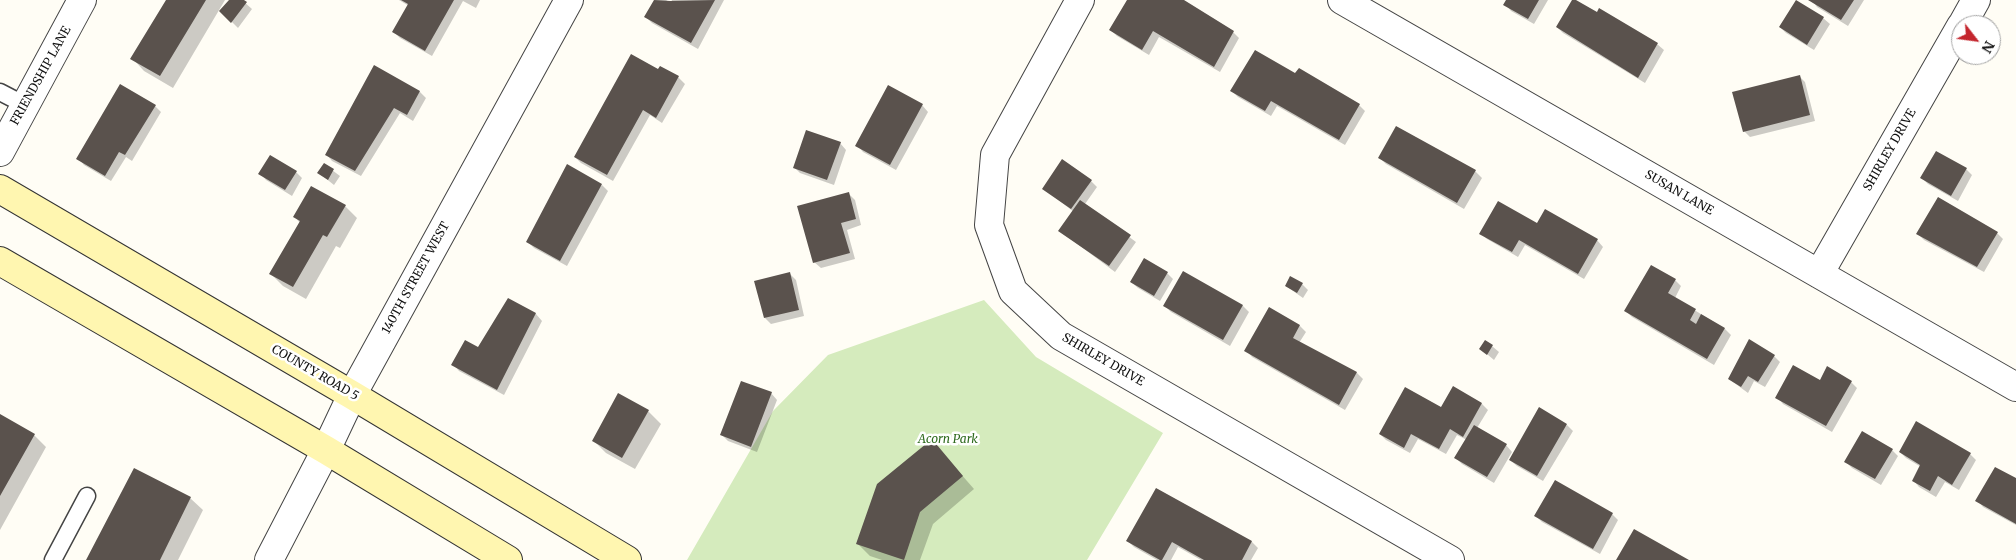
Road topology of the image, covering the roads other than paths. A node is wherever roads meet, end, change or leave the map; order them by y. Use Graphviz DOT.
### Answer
graph roads {
  1 [pos="82,0"];
  2 [pos="569,0"];
  3 [pos="1080,0"];
  4 [pos="1342,0"];
  5 [pos="1976,0"];
  6 [pos="1967,15"];
  7 [pos="1951,43"];
  8 [pos="0,92"];
  9 [pos="25,105"];
  10 [pos="0,152"];
  11 [pos="0,189"];
  12 [pos="0,261"];
  13 [pos="1819,274"];
  14 [pos="2016,387"];
  15 [pos="352,395"];
  16 [pos="326,450"];
  17 [pos="87,496"];
  18 [pos="53,560"];
  19 [pos="269,560"];
  20 [pos="508,560"];
  21 [pos="627,560"];
  22 [pos="1450,560"];
  1 -- 9 [label="street, FRIENDSHIP LANE"];
  2 -- 15 [label="street, 140TH STREET WEST"];
  3 -- 22 [label="street, SHIRLEY DRIVE"];
  4 -- 13 [label="street, SUSAN LANE"];
  5 -- 6 [label="street, SHIRLEY DRIVE"];
  7 -- 13 [label="street, SHIRLEY DRIVE"];
  8 -- 9 [label="lane"];
  9 -- 10 [label="street, FRIENDSHIP LANE"];
  11 -- 15 [label="main road, COUNTY ROAD 5"];
  12 -- 16 [label="main road"];
  13 -- 14 [label="street, SUSAN LANE"];
  15 -- 16 [label="street, 140TH STREET WEST"];
  15 -- 21 [label="main road, COUNTY ROAD 5"];
  16 -- 19 [label="street, 140TH STREET WEST"];
  16 -- 20 [label="main road"];
  17 -- 18 [label="lane"];
}
